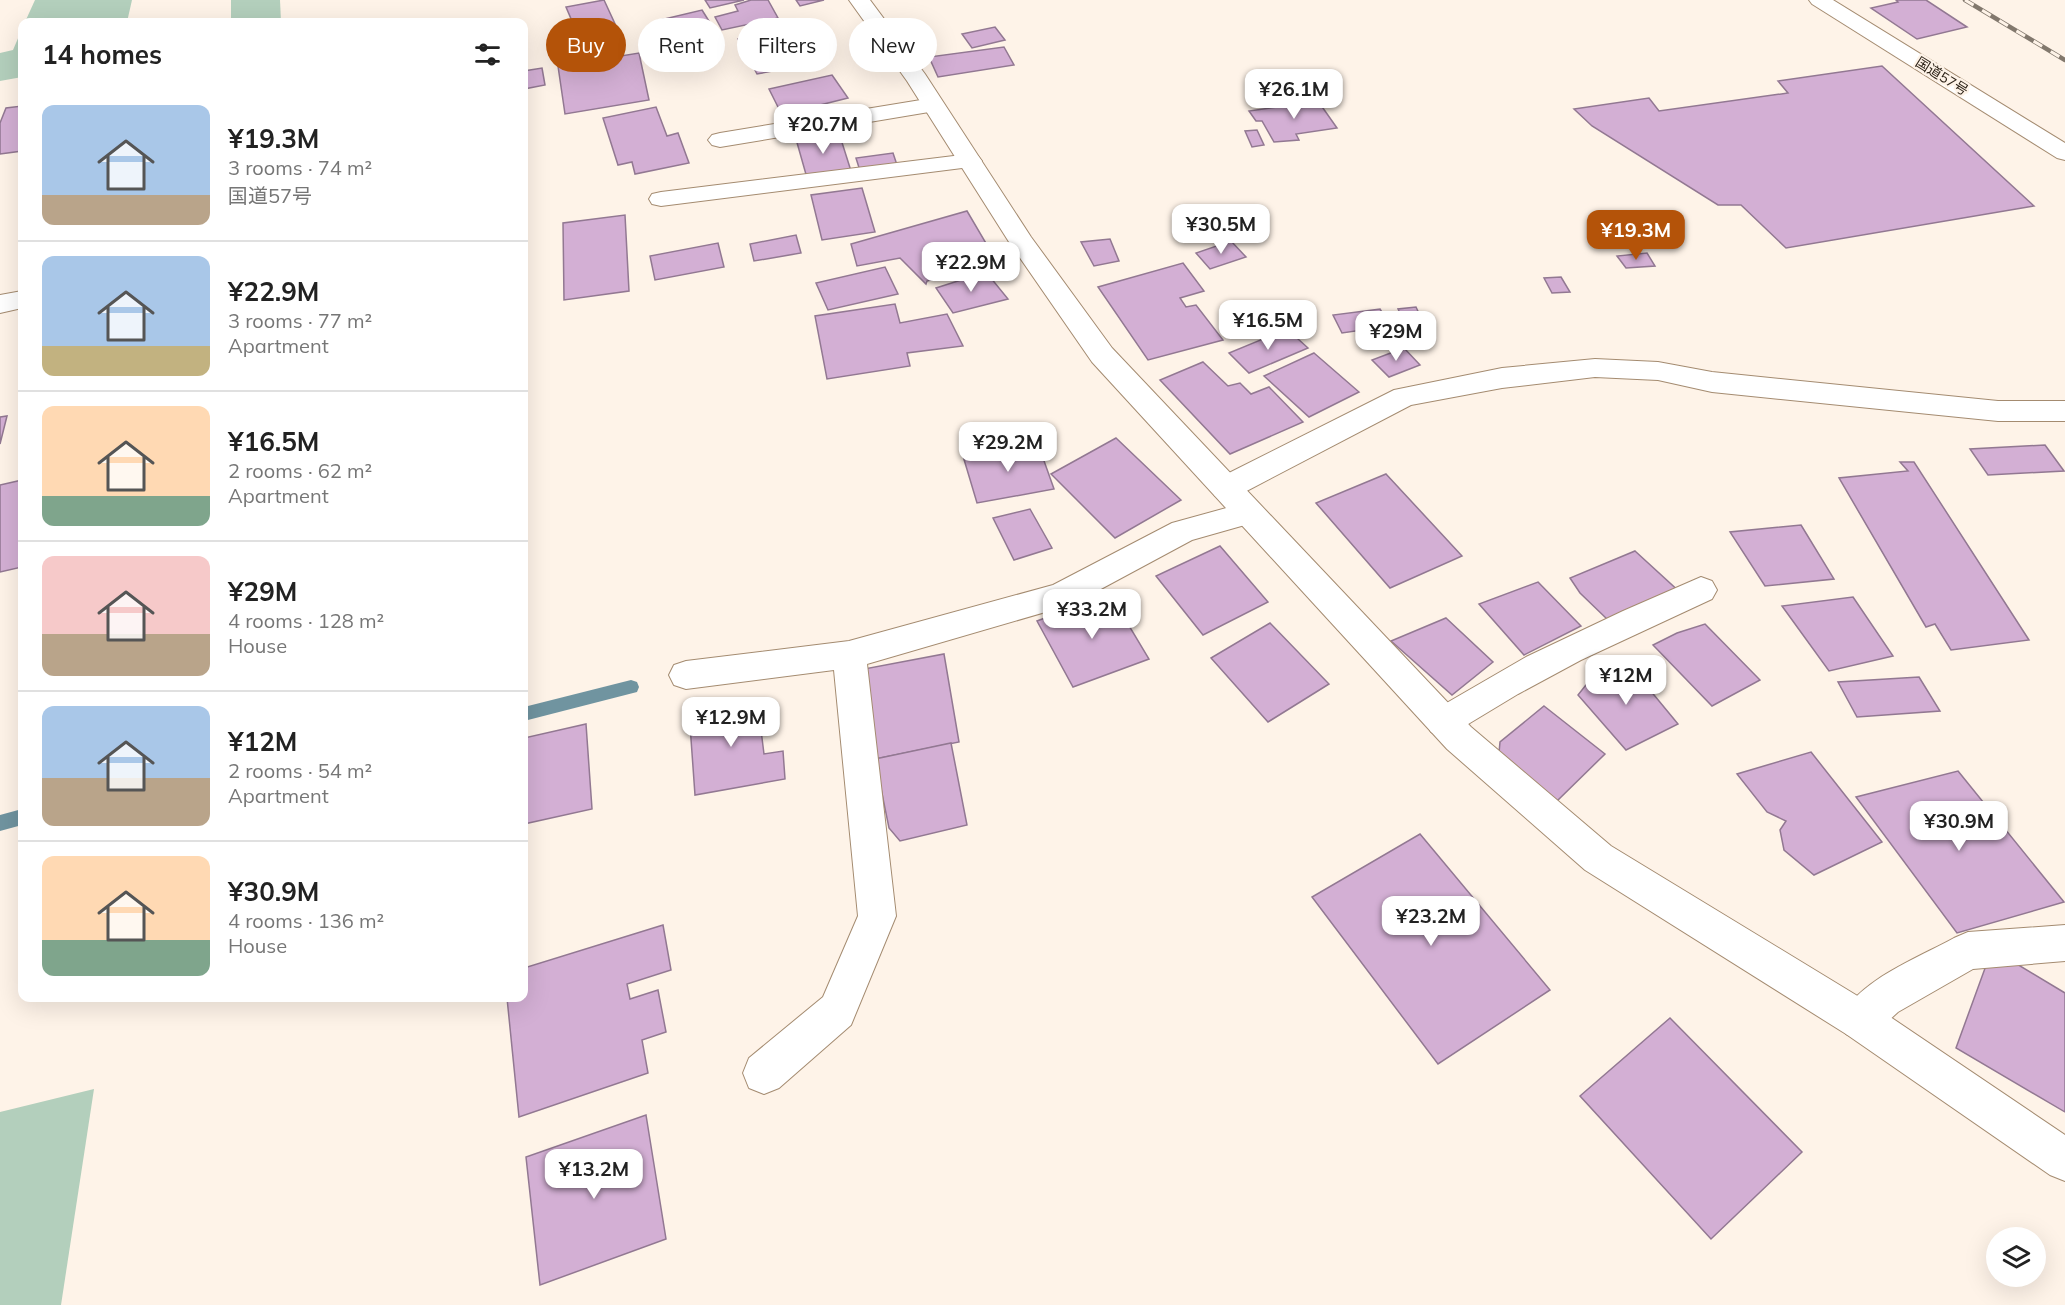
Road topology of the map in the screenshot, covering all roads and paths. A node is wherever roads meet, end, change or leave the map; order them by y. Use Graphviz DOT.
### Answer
graph roads {
  1 [pos="859,0"];
  2 [pos="1819,0"];
  3 [pos="933,105"];
  4 [pos="720,140"];
  5 [pos="2065,153"];
  6 [pos="970,161"];
  7 [pos="661,199"];
  8 [pos="18,301"];
  9 [pos="0,304"];
  10 [pos="2065,411"];
  11 [pos="1226,488"];
  12 [pos="1248,513"];
  13 [pos="1701,590"];
  14 [pos="849,655"];
  15 [pos="686,675"];
  16 [pos="1443,722"];
  17 [pos="2065,943"];
  18 [pos="1860,1020"];
  19 [pos="764,1073"];
  20 [pos="2065,1160"];
  1 -- 3 [label="main road"];
  2 -- 5 [label="main road, 国道57号"];
  3 -- 4 [label="main road"];
  3 -- 6 [label="main road"];
  6 -- 7 [label="main road"];
  6 -- 11 [label="main road"];
  8 -- 9 [label="main road"];
  10 -- 11 [label="main road"];
  11 -- 12 [label="main road"];
  12 -- 14 [label="main road"];
  12 -- 16 [label="main road"];
  13 -- 16 [label="main road"];
  14 -- 15 [label="main road"];
  14 -- 19 [label="main road"];
  16 -- 18 [label="main road"];
  17 -- 18 [label="main road"];
  18 -- 20 [label="main road"];
}
